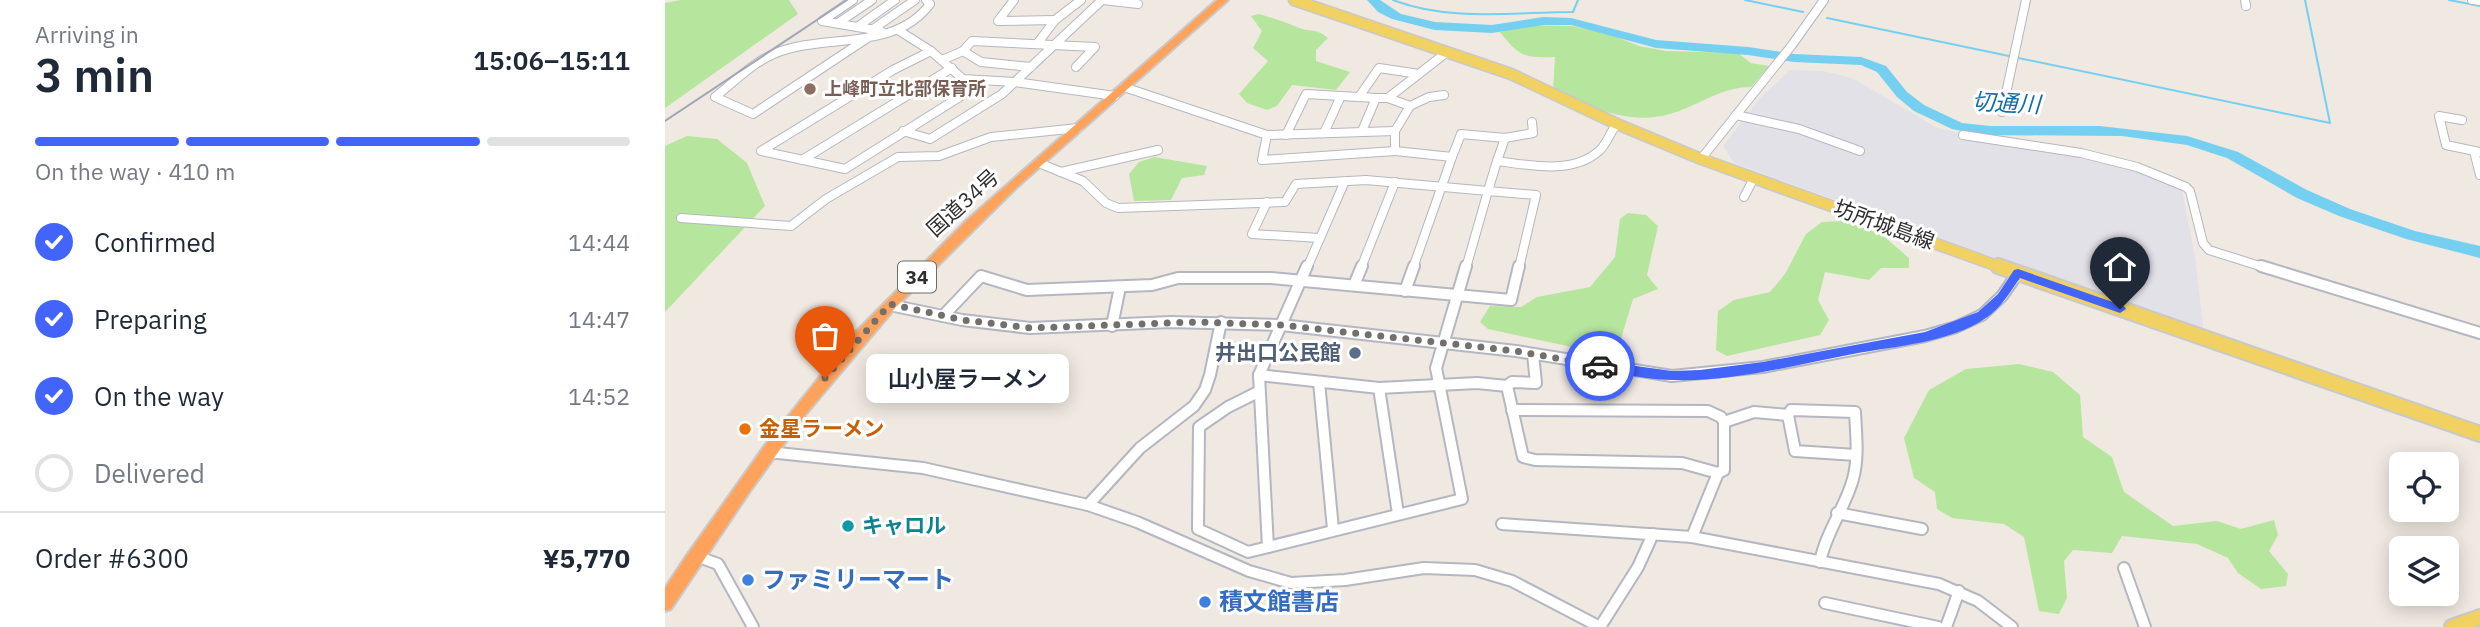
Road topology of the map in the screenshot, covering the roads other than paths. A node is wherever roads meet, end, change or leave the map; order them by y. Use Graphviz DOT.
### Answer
graph roads {
  1 [pos="853,0"];
  2 [pos="872,0"];
  3 [pos="895,0"];
  4 [pos="915,0"];
  5 [pos="926,0"];
  6 [pos="1014,0"];
  7 [pos="1080,0"];
  8 [pos="1103,0"];
  9 [pos="1223,0"];
  10 [pos="1294,0"];
  11 [pos="1824,0"];
  12 [pos="2023,0"];
  13 [pos="2472,0"];
  14 [pos="2480,1"];
  15 [pos="1138,4"];
  16 [pos="1055,20"];
  17 [pos="838,23"];
  18 [pos="857,27"];
  19 [pos="898,30"];
  20 [pos="871,33"];
  21 [pos="1037,44"];
  22 [pos="1056,45"];
  23 [pos="931,51"];
  24 [pos="963,51"];
  25 [pos="1447,52"];
  26 [pos="942,60"];
  27 [pos="1031,67"];
  28 [pos="1076,67"];
  29 [pos="952,68"];
  30 [pos="1419,74"];
  31 [pos="985,81"];
  32 [pos="1015,82"];
  33 [pos="1120,92"];
  34 [pos="1444,95"];
  35 [pos="1341,96"];
  36 [pos="1359,97"];
  37 [pos="1376,98"];
  38 [pos="1388,98"];
  39 [pos="1410,106"];
  40 [pos="2001,112"];
  41 [pos="1736,115"];
  42 [pos="2462,120"];
  43 [pos="1532,121"];
  44 [pos="1617,124"];
  45 [pos="1078,128"];
  46 [pos="903,131"];
  47 [pos="1361,131"];
  48 [pos="1395,131"];
  49 [pos="1324,133"];
  50 [pos="1267,135"];
  51 [pos="1286,135"];
  52 [pos="1963,135"];
  53 [pos="1505,138"];
  54 [pos="1158,150"];
  55 [pos="1860,151"];
  56 [pos="1395,152"];
  57 [pos="2477,152"];
  58 [pos="1452,157"];
  59 [pos="1701,159"];
  60 [pos="801,160"];
  61 [pos="1497,161"];
  62 [pos="1039,163"];
  63 [pos="1060,172"];
  64 [pos="2480,175"];
  65 [pos="1754,178"];
  66 [pos="1345,181"];
  67 [pos="1395,182"];
  68 [pos="1442,187"];
  69 [pos="1488,191"];
  70 [pos="1744,197"];
  71 [pos="1267,202"];
  72 [pos="681,218"];
  73 [pos="1320,238"];
  74 [pos="2018,273"];
  75 [pos="1301,280"];
  76 [pos="1354,285"];
  77 [pos="1120,287"];
  78 [pos="1405,290"];
  79 [pos="1457,296"];
  80 [pos="890,304"];
  81 [pos="943,316"];
  82 [pos="1221,322"];
  83 [pos="1281,325"];
  84 [pos="1112,326"];
  85 [pos="2480,333"];
  86 [pos="1443,343"];
  87 [pos="1533,354"];
  88 [pos="1259,375"];
  89 [pos="1319,382"];
  90 [pos="1438,385"];
  91 [pos="1507,386"];
  92 [pos="1379,388"];
  93 [pos="1258,393"];
  94 [pos="1513,410"];
  95 [pos="1788,415"];
  96 [pos="1724,422"];
  97 [pos="2480,434"];
  98 [pos="768,452"];
  99 [pos="1856,454"];
  100 [pos="1718,473"];
  101 [pos="1088,505"];
  102 [pos="1837,513"];
  103 [pos="1398,514"];
  104 [pos="1502,524"];
  105 [pos="1333,528"];
  106 [pos="1922,529"];
  107 [pos="1653,534"];
  108 [pos="1692,537"];
  109 [pos="1268,547"];
  110 [pos="696,556"];
  111 [pos="1821,562"];
  112 [pos="2124,568"];
  113 [pos="1959,591"];
  114 [pos="665,603"];
  115 [pos="1825,603"];
  116 [pos="2480,617"];
  117 [pos="753,627"];
  118 [pos="1600,627"];
  119 [pos="1938,627"];
  120 [pos="1946,627"];
  121 [pos="2012,627"];
  122 [pos="2145,627"];
  123 [pos="2452,627"];
  1 -- 17 [label="street"];
  2 -- 17 [label="street"];
  3 -- 18 [label="street"];
  4 -- 20 [label="street"];
  5 -- 19 [label="street"];
  6 -- 16 [label="street"];
  7 -- 16 [label="street"];
  8 -- 15 [label="street"];
  8 -- 22 [label="street"];
  9 -- 33 [label="highway, 国道34号 / 34"];
  10 -- 25 [label="main road, 坊所城島線"];
  11 -- 41 [label="street"];
  12 -- 40 [label="street"];
  13 -- 14 [label="street"];
  16 -- 21 [label="street"];
  17 -- 18 [label="street"];
  18 -- 20 [label="street"];
  19 -- 20 [label="street"];
  19 -- 23 [label="street"];
  20 -- 20 [label="street"];
  21 -- 22 [label="street"];
  21 -- 24 [label="street"];
  22 -- 27 [label="street"];
  22 -- 28 [label="street"];
  23 -- 26 [label="street"];
  23 -- 60 [label="street"];
  24 -- 26 [label="street"];
  24 -- 27 [label="street"];
  25 -- 30 [label="street"];
  25 -- 44 [label="main road, 坊所城島線"];
  26 -- 29 [label="street"];
  27 -- 32 [label="street"];
  29 -- 31 [label="street"];
  29 -- 60 [label="street"];
  30 -- 36 [label="street"];
  30 -- 38 [label="street"];
  31 -- 32 [label="street"];
  31 -- 46 [label="street"];
  32 -- 33 [label="street"];
  32 -- 46 [label="street"];
  33 -- 45 [label="highway, 国道34号 / 34"];
  33 -- 50 [label="street"];
  34 -- 39 [label="street"];
  35 -- 36 [label="street"];
  35 -- 49 [label="street"];
  35 -- 51 [label="street"];
  36 -- 37 [label="street"];
  37 -- 38 [label="street"];
  37 -- 47 [label="street"];
  38 -- 39 [label="street"];
  39 -- 48 [label="street"];
  41 -- 55 [label="street"];
  41 -- 59 [label="street"];
  42 -- 57 [label="street"];
  43 -- 53 [label="street"];
  44 -- 59 [label="main road, 坊所城島線"];
  44 -- 61 [label="street"];
  45 -- 62 [label="highway, 国道34号 / 34"];
  45 -- 72 [label="street"];
  46 -- 60 [label="street"];
  47 -- 48 [label="street"];
  47 -- 49 [label="street"];
  48 -- 56 [label="street"];
  49 -- 51 [label="street"];
  50 -- 51 [label="street"];
  50 -- 56 [label="street"];
  52 -- 85 [label="street"];
  53 -- 58 [label="street"];
  53 -- 61 [label="street"];
  54 -- 63 [label="street"];
  56 -- 58 [label="street"];
  57 -- 64 [label="street"];
  58 -- 68 [label="street"];
  59 -- 65 [label="main road, 坊所城島線"];
  61 -- 69 [label="street"];
  62 -- 63 [label="street"];
  62 -- 80 [label="highway, 国道34号 / 34"];
  63 -- 71 [label="street"];
  65 -- 70 [label="street"];
  65 -- 74 [label="main road, 坊所城島線"];
  66 -- 67 [label="street"];
  66 -- 71 [label="street"];
  66 -- 73 [label="street"];
  67 -- 68 [label="street"];
  67 -- 76 [label="street"];
  68 -- 69 [label="street"];
  68 -- 78 [label="street"];
  69 -- 79 [label="street"];
  69 -- 79 [label="street"];
  71 -- 73 [label="street"];
  73 -- 75 [label="street"];
  74 -- 87 [label="street"];
  74 -- 97 [label="main road, 坊所城島線"];
  75 -- 76 [label="street"];
  75 -- 77 [label="street"];
  75 -- 83 [label="street"];
  76 -- 78 [label="street"];
  77 -- 81 [label="street"];
  77 -- 84 [label="street"];
  78 -- 79 [label="street"];
  79 -- 86 [label="street"];
  80 -- 81 [label="street"];
  80 -- 98 [label="highway, 国道34号 / 34"];
  81 -- 84 [label="street"];
  82 -- 83 [label="street"];
  82 -- 84 [label="street"];
  82 -- 101 [label="street"];
  83 -- 86 [label="street"];
  83 -- 88 [label="street"];
  86 -- 87 [label="street"];
  86 -- 90 [label="street"];
  87 -- 91 [label="street"];
  88 -- 89 [label="street"];
  88 -- 93 [label="street"];
  89 -- 92 [label="street"];
  89 -- 105 [label="street"];
  90 -- 91 [label="street"];
  90 -- 92 [label="street"];
  90 -- 103 [label="street"];
  91 -- 94 [label="street"];
  92 -- 103 [label="street"];
  93 -- 109 [label="street"];
  93 -- 109 [label="street"];
  94 -- 96 [label="street"];
  94 -- 100 [label="street"];
  95 -- 96 [label="street"];
  95 -- 99 [label="street"];
  95 -- 99 [label="street"];
  96 -- 100 [label="street"];
  98 -- 101 [label="street"];
  98 -- 110 [label="highway, 国道34号 / 34"];
  99 -- 102 [label="street"];
  100 -- 108 [label="street"];
  101 -- 118 [label="street"];
  102 -- 106 [label="street"];
  102 -- 111 [label="street"];
  103 -- 105 [label="street"];
  104 -- 107 [label="street"];
  105 -- 109 [label="street"];
  107 -- 108 [label="street"];
  107 -- 118 [label="street"];
  108 -- 111 [label="street"];
  110 -- 114 [label="highway, 国道34号 / 34"];
  110 -- 117 [label="street"];
  111 -- 113 [label="street"];
  112 -- 122 [label="street"];
  113 -- 120 [label="street"];
  113 -- 121 [label="street"];
  115 -- 119 [label="street"];
  116 -- 123 [label="main road"];
}
